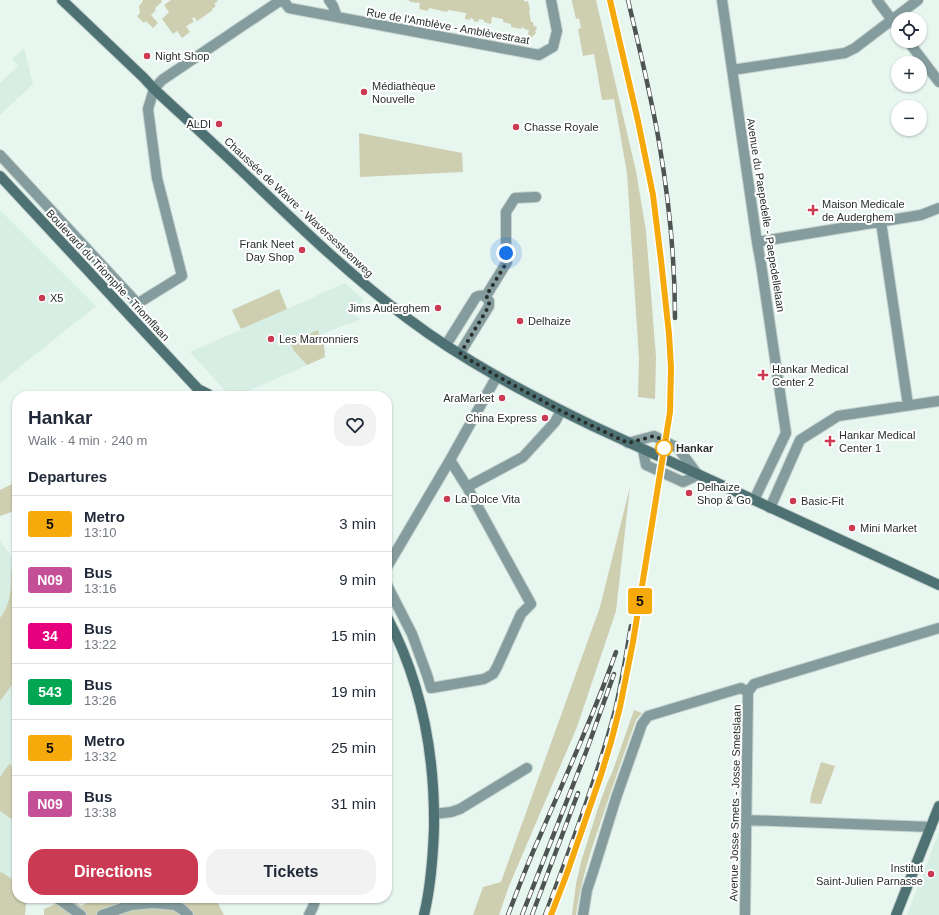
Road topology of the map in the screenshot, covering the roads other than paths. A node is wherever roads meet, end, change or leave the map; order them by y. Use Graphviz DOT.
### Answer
graph roads {
  1 [pos="62,0"];
  2 [pos="282,0"];
  3 [pos="329,0"];
  4 [pos="551,0"];
  5 [pos="722,0"];
  6 [pos="877,0"];
  7 [pos="918,0"];
  8 [pos="906,12"];
  9 [pos="337,18"];
  10 [pos="891,19"];
  11 [pos="891,26"];
  12 [pos="913,48"];
  13 [pos="732,70"];
  14 [pos="939,82"];
  15 [pos="154,89"];
  16 [pos="0,154"];
  17 [pos="0,176"];
  18 [pos="536,196"];
  19 [pos="939,208"];
  20 [pos="881,222"];
  21 [pos="757,242"];
  22 [pos="486,296"];
  23 [pos="446,345"];
  24 [pos="460,354"];
  25 [pos="497,376"];
  26 [pos="197,391"];
  27 [pos="939,401"];
  28 [pos="908,406"];
  29 [pos="561,411"];
  30 [pos="786,433"];
  31 [pos="800,440"];
  32 [pos="628,443"];
  33 [pos="450,460"];
  34 [pos="698,475"];
  35 [pos="468,487"];
  36 [pos="763,492"];
  37 [pos="772,496"];
  38 [pos="754,500"];
  39 [pos="770,508"];
  40 [pos="392,559"];
  41 [pos="939,585"];
  42 [pos="392,595"];
  43 [pos="392,627"];
  44 [pos="939,628"];
  45 [pos="748,692"];
  46 [pos="527,768"];
  47 [pos="939,806"];
  48 [pos="434,814"];
  49 [pos="746,820"];
  50 [pos="931,827"];
  51 [pos="65,903"];
  52 [pos="314,903"];
  53 [pos="81,915"];
  54 [pos="102,915"];
  55 [pos="188,915"];
  56 [pos="309,915"];
  57 [pos="424,915"];
  58 [pos="583,915"];
  59 [pos="745,915"];
  60 [pos="896,915"];
  1 -- 15 [label="main road, Chaussée de Wavre - Waversesteenweg"];
  2 -- 9 [label="street, Rue de l'Amblève - Amblèvestraat"];
  2 -- 15 [label="street"];
  3 -- 9 [label="street"];
  4 -- 9 [label="street, Rue de l'Amblève - Amblèvestraat"];
  5 -- 13 [label="street, Avenue du Paepedelle - Paepedellelaan"];
  6 -- 10 [label="street"];
  7 -- 8 [label="street"];
  11 -- 13 [label="street"];
  12 -- 14 [label="street"];
  13 -- 21 [label="street, Avenue du Paepedelle - Paepedellelaan"];
  15 -- 16 [label="street, Boulevard du Triomphe - Triomflaan"];
  15 -- 23 [label="main road, Chaussée de Wavre - Waversesteenweg"];
  17 -- 26 [label="main road, Boulevard du Triomphe - Triomflaan"];
  18 -- 22 [label="street"];
  19 -- 20 [label="street"];
  20 -- 21 [label="street"];
  20 -- 28 [label="street"];
  21 -- 30 [label="street, Avenue du Paepedelle - Paepedellelaan"];
  22 -- 23 [label="street"];
  22 -- 24 [label="street"];
  23 -- 24 [label="main road, Chaussée de Wavre - Waversesteenweg"];
  24 -- 25 [label="main road, Chaussée de Wavre - Waversesteenweg"];
  25 -- 29 [label="main road, Chaussée de Wavre - Waversesteenweg"];
  25 -- 33 [label="street"];
  27 -- 28 [label="street"];
  28 -- 31 [label="street"];
  29 -- 32 [label="main road, Chaussée de Wavre - Waversesteenweg"];
  29 -- 35 [label="street"];
  30 -- 31 [label="street"];
  30 -- 38 [label="street"];
  31 -- 39 [label="street"];
  32 -- 34 [label="main road, Chaussée de Wavre - Waversesteenweg"];
  32 -- 34 [label="street, Chaussée de Wavre - Waversesteenweg"];
  33 -- 35 [label="street"];
  33 -- 40 [label="street"];
  34 -- 38 [label="main road, Chaussée de Wavre - Waversesteenweg"];
  35 -- 42 [label="street"];
  36 -- 37 [label="street"];
  38 -- 39 [label="main road, Chaussée de Wavre - Waversesteenweg"];
  39 -- 41 [label="main road, Chaussée de Wavre - Waversesteenweg"];
  43 -- 48 [label="main road"];
  44 -- 45 [label="street"];
  45 -- 49 [label="street, Avenue Josse Smets - Josse Smetslaan"];
  45 -- 58 [label="street"];
  46 -- 48 [label="street"];
  47 -- 50 [label="main road"];
  48 -- 57 [label="main road"];
  49 -- 50 [label="street"];
  49 -- 59 [label="street, Avenue Josse Smets - Josse Smetslaan"];
  50 -- 60 [label="main road"];
  51 -- 53 [label="street"];
  52 -- 56 [label="street"];
  54 -- 55 [label="street"];
}
